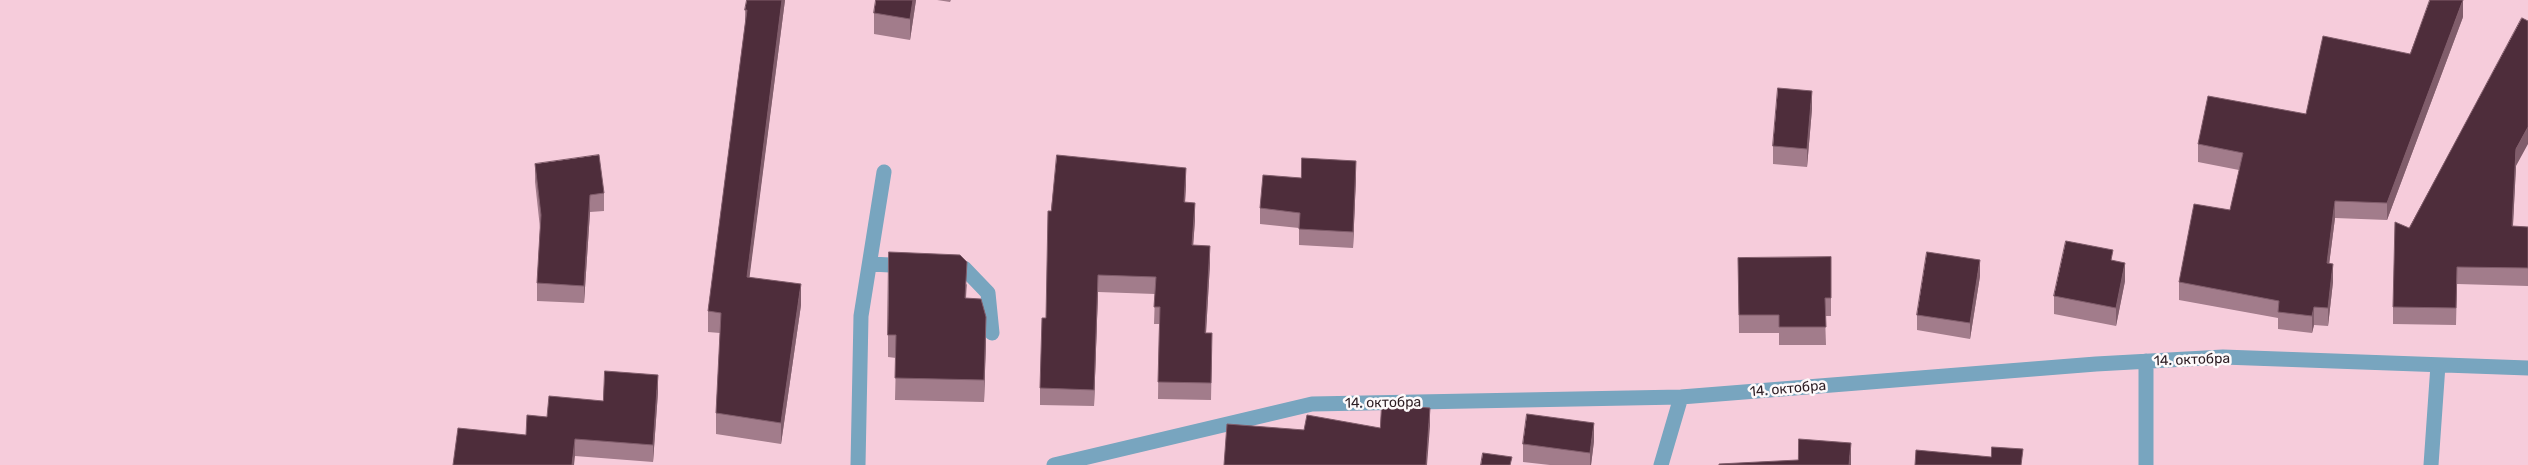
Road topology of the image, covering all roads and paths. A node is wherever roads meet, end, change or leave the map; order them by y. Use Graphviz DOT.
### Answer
graph roads {
  1 [pos="884,172"];
  2 [pos="870,264"];
  3 [pos="992,334"];
  4 [pos="2146,361"];
  5 [pos="2438,365"];
  6 [pos="2528,368"];
  7 [pos="1681,398"];
  8 [pos="858,465"];
  9 [pos="1054,465"];
  10 [pos="1661,465"];
  11 [pos="2146,465"];
  12 [pos="2431,465"];
  1 -- 2 [label="street"];
  2 -- 3 [label="street"];
  2 -- 8 [label="street"];
  4 -- 5 [label="street, 14. октобра"];
  4 -- 7 [label="street, 14. октобра"];
  4 -- 11 [label="street"];
  5 -- 6 [label="street, 14. октобра"];
  5 -- 12 [label="street"];
  7 -- 9 [label="street, 14. октобра"];
  7 -- 10 [label="street"];
}
